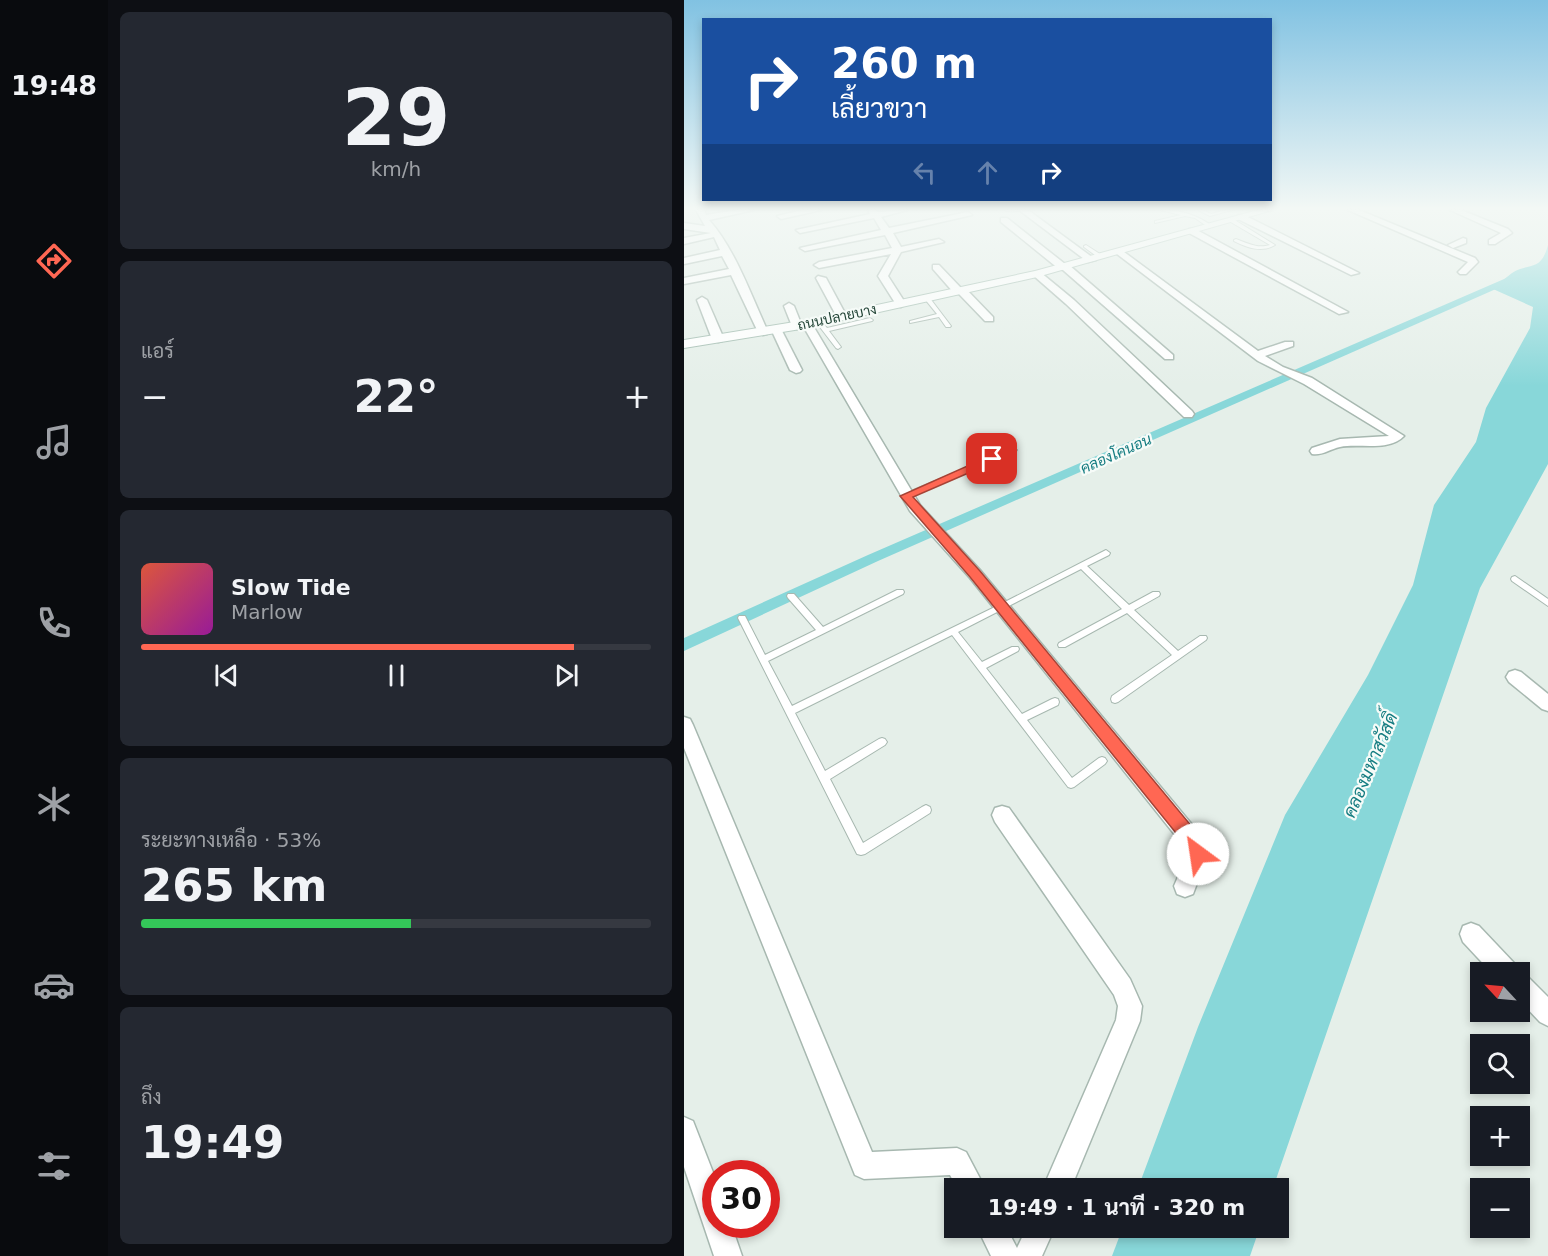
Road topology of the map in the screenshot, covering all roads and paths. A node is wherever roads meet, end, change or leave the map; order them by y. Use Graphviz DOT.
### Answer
graph roads {
  1 [pos="889,269"];
  2 [pos="938,269"];
  3 [pos="1058,269"];
  4 [pos="1066,269"];
  5 [pos="1142,269"];
  6 [pos="1262,269"];
  7 [pos="1346,269"];
  8 [pos="1466,269"];
  9 [pos="735,271"];
  10 [pos="1463,272"];
  11 [pos="1354,273"];
  12 [pos="1037,274"];
  13 [pos="821,278"];
  14 [pos="684,281"];
  15 [pos="960,291"];
  16 [pos="927,298"];
  17 [pos="702,300"];
  18 [pos="907,303"];
  19 [pos="789,306"];
  20 [pos="1343,312"];
  21 [pos="940,315"];
  22 [pos="842,317"];
  23 [pos="990,319"];
  24 [pos="870,320"];
  25 [pos="912,322"];
  26 [pos="812,325"];
  27 [pos="948,326"];
  28 [pos="776,330"];
  29 [pos="763,332"];
  30 [pos="718,339"];
  31 [pos="684,344"];
  32 [pos="1289,344"];
  33 [pos="838,346"];
  34 [pos="1257,355"];
  35 [pos="1169,357"];
  36 [pos="796,370"];
  37 [pos="1188,414"];
  38 [pos="1014,450"];
  39 [pos="1317,451"];
  40 [pos="906,496"];
  41 [pos="1106,553"];
  42 [pos="1082,566"];
  43 [pos="1515,579"];
  44 [pos="900,592"];
  45 [pos="1156,594"];
  46 [pos="791,596"];
  47 [pos="1548,603"];
  48 [pos="1002,607"];
  49 [pos="1128,608"];
  50 [pos="742,618"];
  51 [pos="822,631"];
  52 [pos="953,631"];
  53 [pos="1203,638"];
  54 [pos="1062,645"];
  55 [pos="1015,649"];
  56 [pos="1177,655"];
  57 [pos="763,660"];
  58 [pos="980,667"];
  59 [pos="1515,677"];
  60 [pos="1115,699"];
  61 [pos="1055,702"];
  62 [pos="1548,704"];
  63 [pos="790,711"];
  64 [pos="1020,719"];
  65 [pos="684,725"];
  66 [pos="882,742"];
  67 [pos="1102,761"];
  68 [pos="824,777"];
  69 [pos="926,810"];
  70 [pos="1002,815"];
  71 [pos="1185,886"];
  72 [pos="1471,934"];
  73 [pos="1498,962"];
  74 [pos="1530,995"];
  75 [pos="1548,1014"];
  76 [pos="684,1130"];
  77 [pos="966,1178"];
  78 [pos="1061,1178"];
  79 [pos="702,1181"];
  80 [pos="722,1238"];
  81 [pos="997,1238"];
  82 [pos="1036,1238"];
  83 [pos="728,1256"];
  84 [pos="1006,1256"];
  85 [pos="1028,1256"];
  1 -- 18 [label="street"];
  2 -- 15 [label="street"];
  3 -- 12 [label="street, ถนนปลายบาง"];
  4 -- 35 [label="street"];
  5 -- 34 [label="street"];
  6 -- 20 [label="street"];
  7 -- 11 [label="street"];
  8 -- 10 [label="street"];
  9 -- 14 [label="street"];
  9 -- 29 [label="street"];
  12 -- 15 [label="street, ถนนปลายบาง"];
  12 -- 37 [label="street"];
  13 -- 22 [label="street"];
  15 -- 16 [label="street, ถนนปลายบาง"];
  15 -- 23 [label="street"];
  16 -- 18 [label="street, ถนนปลายบาง"];
  16 -- 21 [label="lane"];
  17 -- 30 [label="street"];
  18 -- 22 [label="street, ถนนปลายบาง"];
  19 -- 26 [label="street"];
  21 -- 25 [label="lane"];
  21 -- 27 [label="lane"];
  22 -- 26 [label="street, ถนนปลายบาง"];
  24 -- 26 [label="lane"];
  26 -- 28 [label="street, ถนนปลายบาง"];
  26 -- 33 [label="lane"];
  26 -- 40 [label="street"];
  28 -- 29 [label="street, ถนนปลายบาง"];
  28 -- 36 [label="street"];
  29 -- 30 [label="street, ถนนปลายบาง"];
  30 -- 31 [label="street, ถนนปลายบาง"];
  32 -- 34 [label="street"];
  34 -- 39 [label="street"];
  38 -- 40 [label="lane"];
  40 -- 48 [label="street"];
  41 -- 42 [label="lane"];
  42 -- 48 [label="lane"];
  42 -- 49 [label="lane"];
  43 -- 47 [label="lane"];
  44 -- 51 [label="lane"];
  45 -- 49 [label="lane"];
  46 -- 51 [label="lane"];
  48 -- 52 [label="lane"];
  48 -- 71 [label="street"];
  49 -- 54 [label="lane"];
  49 -- 56 [label="lane"];
  50 -- 57 [label="lane"];
  51 -- 57 [label="lane"];
  52 -- 58 [label="lane"];
  52 -- 63 [label="lane"];
  53 -- 56 [label="lane"];
  55 -- 58 [label="lane"];
  56 -- 60 [label="lane"];
  57 -- 63 [label="lane"];
  58 -- 64 [label="lane"];
  59 -- 62 [label="street"];
  61 -- 64 [label="lane"];
  63 -- 68 [label="lane"];
  64 -- 67 [label="lane"];
  65 -- 77 [label="street"];
  66 -- 68 [label="lane"];
  68 -- 69 [label="lane"];
  70 -- 78 [label="street"];
  72 -- 73 [label="street"];
  74 -- 75 [label="street"];
  76 -- 79 [label="street"];
  80 -- 83 [label="street"];
  81 -- 84 [label="street"];
  82 -- 85 [label="street"];
}
